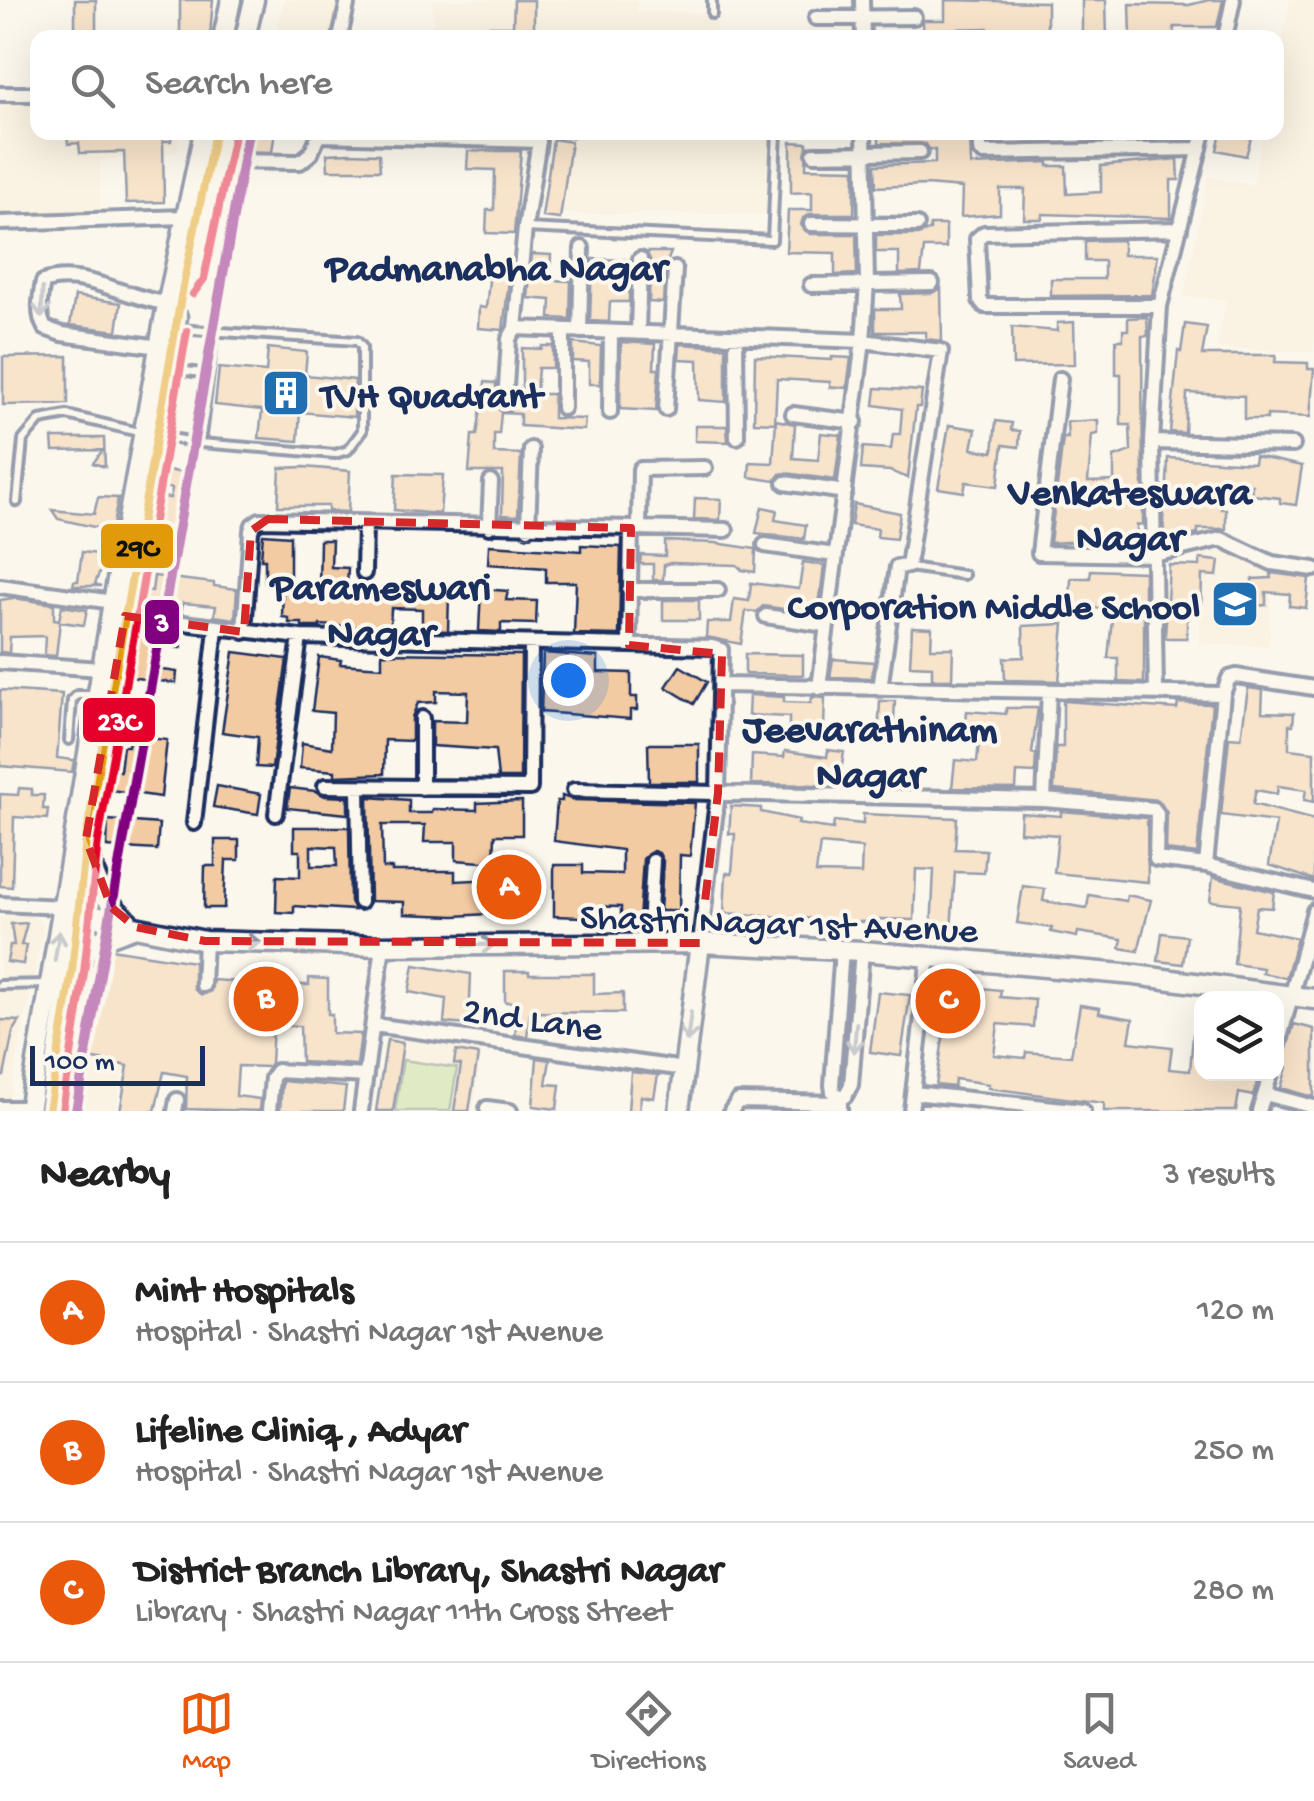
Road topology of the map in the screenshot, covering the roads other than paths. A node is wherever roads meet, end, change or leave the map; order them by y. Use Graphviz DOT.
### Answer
graph roads {
  1 [pos="231,0"];
  2 [pos="244,0"];
  3 [pos="254,0"];
  4 [pos="348,0"];
  5 [pos="712,0"];
  6 [pos="862,0"];
  7 [pos="1232,0"];
  8 [pos="712,14"];
  9 [pos="862,17"];
  10 [pos="914,17"];
  11 [pos="816,18"];
  12 [pos="225,30"];
  13 [pos="238,30"];
  14 [pos="247,30"];
  15 [pos="342,30"];
  16 [pos="862,30"];
  17 [pos="1226,30"];
  18 [pos="0,94"];
  19 [pos="30,94"];
  20 [pos="202,140"];
  21 [pos="216,140"];
  22 [pos="217,140"];
  23 [pos="317,140"];
  24 [pos="540,140"];
  25 [pos="777,140"];
  26 [pos="864,140"];
  27 [pos="981,140"];
  28 [pos="1202,140"];
  29 [pos="1200,149"];
  30 [pos="920,152"];
  31 [pos="814,154"];
  32 [pos="864,154"];
  33 [pos="214,162"];
  34 [pos="185,217"];
  35 [pos="0,223"];
  36 [pos="810,224"];
  37 [pos="864,225"];
  38 [pos="917,225"];
  39 [pos="525,228"];
  40 [pos="1180,229"];
  41 [pos="582,248"];
  42 [pos="640,259"];
  43 [pos="674,269"];
  44 [pos="184,278"];
  45 [pos="932,283"];
  46 [pos="867,284"];
  47 [pos="811,285"];
  48 [pos="168,303"];
  49 [pos="1160,306"];
  50 [pos="514,328"];
  51 [pos="176,329"];
  52 [pos="563,330"];
  53 [pos="580,331"];
  54 [pos="214,332"];
  55 [pos="611,332"];
  56 [pos="638,333"];
  57 [pos="668,335"];
  58 [pos="736,338"];
  59 [pos="863,342"];
  60 [pos="160,347"];
  61 [pos="169,369"];
  62 [pos="209,374"];
  63 [pos="1060,379"];
  64 [pos="505,403"];
  65 [pos="562,408"];
  66 [pos="666,408"];
  67 [pos="610,412"];
  68 [pos="793,414"];
  69 [pos="854,422"];
  70 [pos="152,435"];
  71 [pos="737,437"];
  72 [pos="1152,442"];
  73 [pos="200,443"];
  74 [pos="1294,446"];
  75 [pos="531,449"];
  76 [pos="705,468"];
  77 [pos="491,482"];
  78 [pos="785,483"];
  79 [pos="845,492"];
  80 [pos="17,502"];
  81 [pos="366,523"];
  82 [pos="489,527"];
  83 [pos="528,528"];
  84 [pos="634,528"];
  85 [pos="726,530"];
  86 [pos="765,545"];
  87 [pos="1154,554"];
  88 [pos="835,555"];
  89 [pos="908,567"];
  90 [pos="1314,570"];
  91 [pos="364,574"];
  92 [pos="964,575"];
  93 [pos="0,586"];
  94 [pos="629,590"];
  95 [pos="718,590"];
  96 [pos="119,609"];
  97 [pos="766,616"];
  98 [pos="825,625"];
  99 [pos="216,629"];
  100 [pos="244,632"];
  101 [pos="300,637"];
  102 [pos="531,643"];
  103 [pos="629,645"];
  104 [pos="0,662"];
  105 [pos="101,669"];
  106 [pos="722,685"];
  107 [pos="819,688"];
  108 [pos="1314,688"];
  109 [pos="880,689"];
  110 [pos="1049,691"];
  111 [pos="1156,691"];
  112 [pos="1223,694"];
  113 [pos="97,695"];
  114 [pos="422,718"];
  115 [pos="69,740"];
  116 [pos="325,786"];
  117 [pos="358,787"];
  118 [pos="422,788"];
  119 [pos="574,790"];
  120 [pos="718,793"];
  121 [pos="1044,800"];
  122 [pos="276,814"];
  123 [pos="194,823"];
  124 [pos="653,861"];
  125 [pos="1206,866"];
  126 [pos="1314,890"];
  127 [pos="360,902"];
  128 [pos="0,904"];
  129 [pos="71,908"];
  130 [pos="1314,911"];
  131 [pos="135,927"];
  132 [pos="1311,932"];
  133 [pos="205,941"];
  134 [pos="648,943"];
  135 [pos="700,943"];
  136 [pos="382,946"];
  137 [pos="842,950"];
  138 [pos="862,951"];
  139 [pos="929,956"];
  140 [pos="72,971"];
  141 [pos="50,984"];
  142 [pos="0,985"];
  143 [pos="204,985"];
  144 [pos="1293,996"];
  145 [pos="1314,998"];
  146 [pos="374,1025"];
  147 [pos="1284,1026"];
  148 [pos="684,1069"];
  149 [pos="366,1076"];
  150 [pos="1269,1081"];
  151 [pos="914,1093"];
  152 [pos="1265,1094"];
  153 [pos="840,1104"];
  154 [pos="1314,1107"];
  155 [pos="0,1108"];
  156 [pos="487,1108"];
  157 [pos="29,1109"];
  158 [pos="48,1111"];
  159 [pos="269,1111"];
  160 [pos="361,1111"];
  161 [pos="510,1111"];
  162 [pos="679,1111"];
  163 [pos="731,1111"];
  164 [pos="912,1111"];
  165 [pos="1083,1111"];
  166 [pos="1259,1111"];
  1 -- 12 [label="main road"];
  2 -- 13 [label="main road"];
  3 -- 14 [label="main road"];
  4 -- 15 [label="street"];
  5 -- 8 [label="lane"];
  6 -- 9 [label="street"];
  7 -- 17 [label="street"];
  9 -- 10 [label="street"];
  9 -- 11 [label="street"];
  9 -- 16 [label="street"];
  18 -- 19 [label="street"];
  20 -- 34 [label="main road"];
  21 -- 44 [label="main road"];
  22 -- 33 [label="main road"];
  23 -- 33 [label="street"];
  24 -- 39 [label="street"];
  25 -- 39 [label="lane"];
  26 -- 32 [label="street"];
  27 -- 29 [label="street"];
  28 -- 29 [label="street"];
  29 -- 40 [label="street"];
  30 -- 32 [label="street"];
  31 -- 32 [label="street"];
  32 -- 37 [label="street"];
  33 -- 44 [label="main road"];
  34 -- 35 [label="street"];
  34 -- 48 [label="main road"];
  36 -- 37 [label="street"];
  37 -- 38 [label="street"];
  37 -- 46 [label="street"];
  39 -- 50 [label="street"];
  40 -- 49 [label="street"];
  40 -- 49 [label="street"];
  41 -- 53 [label="street"];
  42 -- 56 [label="street"];
  43 -- 57 [label="street"];
  44 -- 51 [label="main road"];
  45 -- 46 [label="street"];
  46 -- 47 [label="street"];
  46 -- 59 [label="street"];
  48 -- 60 [label="main road"];
  48 -- 60 [label="street, one-way"];
  49 -- 72 [label="street"];
  50 -- 52 [label="street"];
  50 -- 64 [label="street"];
  51 -- 54 [label="lane"];
  51 -- 61 [label="main road"];
  52 -- 53 [label="street"];
  52 -- 65 [label="street"];
  53 -- 55 [label="street"];
  54 -- 62 [label="lane"];
  54 -- 73 [label="lane"];
  55 -- 56 [label="street"];
  55 -- 67 [label="street"];
  56 -- 57 [label="street"];
  57 -- 58 [label="street"];
  57 -- 66 [label="street"];
  58 -- 59 [label="street"];
  58 -- 71 [label="street"];
  59 -- 69 [label="street"];
  59 -- 89 [label="street"];
  60 -- 70 [label="main road"];
  61 -- 62 [label="lane"];
  61 -- 70 [label="main road"];
  62 -- 73 [label="lane"];
  63 -- 87 [label="street"];
  68 -- 69 [label="street"];
  69 -- 79 [label="street"];
  70 -- 73 [label="lane"];
  70 -- 80 [label="lane"];
  70 -- 96 [label="main road"];
  72 -- 74 [label="street"];
  72 -- 87 [label="street"];
  75 -- 83 [label="street"];
  76 -- 84 [label="street"];
  77 -- 82 [label="street"];
  78 -- 79 [label="street"];
  79 -- 88 [label="street"];
  81 -- 82 [label="street"];
  81 -- 91 [label="street"];
  81 -- 100 [label="street"];
  82 -- 83 [label="street"];
  83 -- 84 [label="street"];
  84 -- 85 [label="street"];
  84 -- 94 [label="street"];
  86 -- 88 [label="street"];
  87 -- 90 [label="street"];
  87 -- 111 [label="street"];
  88 -- 98 [label="street"];
  89 -- 92 [label="lane"];
  89 -- 109 [label="street"];
  93 -- 96 [label="street"];
  94 -- 95 [label="street"];
  94 -- 103 [label="street"];
  96 -- 99 [label="street"];
  96 -- 105 [label="main road"];
  96 -- 131 [label="main road"];
  97 -- 98 [label="street"];
  98 -- 107 [label="street"];
  99 -- 100 [label="street"];
  99 -- 123 [label="street"];
  100 -- 101 [label="street"];
  101 -- 102 [label="street"];
  101 -- 122 [label="street"];
  102 -- 103 [label="street"];
  102 -- 118 [label="street"];
  103 -- 106 [label="street"];
  104 -- 105 [label="street"];
  105 -- 113 [label="main road"];
  106 -- 107 [label="street"];
  106 -- 120 [label="street"];
  107 -- 109 [label="street"];
  108 -- 112 [label="street"];
  109 -- 110 [label="street"];
  110 -- 111 [label="street"];
  110 -- 121 [label="street"];
  111 -- 112 [label="street"];
  112 -- 125 [label="street"];
  113 -- 115 [label="lane"];
  113 -- 129 [label="main road"];
  114 -- 118 [label="street"];
  116 -- 117 [label="street"];
  117 -- 118 [label="street"];
  117 -- 127 [label="street"];
  119 -- 120 [label="street"];
  120 -- 121 [label="street"];
  120 -- 135 [label="street"];
  121 -- 125 [label="street"];
  124 -- 134 [label="street"];
  125 -- 126 [label="street"];
  128 -- 129 [label="street"];
  129 -- 131 [label="main road, Shastri Nagar 1st Avenue"];
  129 -- 140 [label="main road"];
  141 -- 129 [label="main road, one-way"];
  130 -- 132 [label="street"];
  131 -- 133 [label="main road, Shastri Nagar 1st Avenue"];
  131 -- 140 [label="main road"];
  132 -- 144 [label="street"];
  133 -- 136 [label="main road, Shastri Nagar 1st Avenue, one-way"];
  133 -- 143 [label="street"];
  134 -- 135 [label="main road, Shastri Nagar 1st Avenue"];
  136 -- 134 [label="main road, Shastri Nagar 1st Avenue, one-way"];
  135 -- 137 [label="main road, Shastri Nagar 1st Avenue"];
  135 -- 148 [label="main road, one-way"];
  136 -- 146 [label="street"];
  137 -- 138 [label="main road, Shastri Nagar 1st Avenue"];
  137 -- 153 [label="street"];
  138 -- 139 [label="main road, Shastri Nagar 1st Avenue"];
  138 -- 153 [label="street, one-way"];
  139 -- 144 [label="main road, Shastri Nagar 1st Avenue"];
  139 -- 151 [label="street"];
  140 -- 158 [label="main road"];
  141 -- 142 [label="lane"];
  141 -- 157 [label="main road"];
  144 -- 145 [label="main road, Shastri Nagar 1st Avenue"];
  144 -- 147 [label="street"];
  146 -- 148 [label="street, 2nd Lane"];
  146 -- 149 [label="street"];
  148 -- 162 [label="main road"];
  149 -- 159 [label="street"];
  149 -- 160 [label="street"];
  150 -- 152 [label="street"];
  151 -- 164 [label="street"];
  151 -- 165 [label="street"];
  152 -- 154 [label="street"];
  152 -- 166 [label="street"];
  153 -- 163 [label="street"];
  155 -- 157 [label="street"];
  156 -- 161 [label="street"];
}
